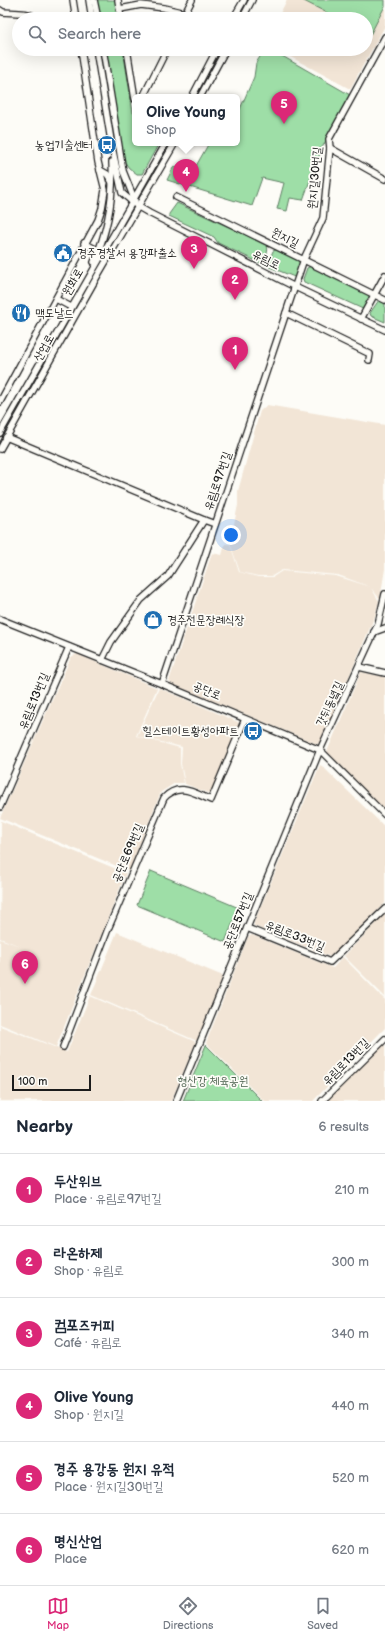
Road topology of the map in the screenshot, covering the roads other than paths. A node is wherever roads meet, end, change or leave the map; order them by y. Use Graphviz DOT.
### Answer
graph roads {
  1 [pos="73,0"];
  2 [pos="89,0"];
  3 [pos="94,0"];
  4 [pos="118,0"];
  5 [pos="165,0"];
  6 [pos="192,0"];
  7 [pos="244,0"];
  8 [pos="252,0"];
  9 [pos="164,8"];
  10 [pos="120,9"];
  11 [pos="0,10"];
  12 [pos="75,12"];
  13 [pos="91,12"];
  14 [pos="97,12"];
  15 [pos="120,12"];
  16 [pos="174,12"];
  17 [pos="185,12"];
  18 [pos="237,12"];
  19 [pos="246,12"];
  20 [pos="12,13"];
  21 [pos="385,37"];
  22 [pos="82,56"];
  23 [pos="97,56"];
  24 [pos="103,56"];
  25 [pos="127,56"];
  26 [pos="164,56"];
  27 [pos="213,56"];
  28 [pos="222,56"];
  29 [pos="134,94"];
  30 [pos="144,94"];
  31 [pos="194,94"];
  32 [pos="202,94"];
  33 [pos="164,146"];
  34 [pos="173,146"];
  35 [pos="112,147"];
  36 [pos="330,148"];
  37 [pos="112,160"];
  38 [pos="100,170"];
  39 [pos="385,179"];
  40 [pos="113,183"];
  41 [pos="176,197"];
  42 [pos="133,200"];
  43 [pos="138,206"];
  44 [pos="84,243"];
  45 [pos="98,251"];
  46 [pos="304,259"];
  47 [pos="385,276"];
  48 [pos="82,287"];
  49 [pos="295,287"];
  50 [pos="375,295"];
  51 [pos="56,299"];
  52 [pos="385,300"];
  53 [pos="71,307"];
  54 [pos="286,313"];
  55 [pos="361,319"];
  56 [pos="385,330"];
  57 [pos="369,360"];
  58 [pos="0,402"];
  59 [pos="1,431"];
  60 [pos="6,437"];
  61 [pos="0,449"];
  62 [pos="204,520"];
  63 [pos="215,524"];
  64 [pos="385,594"];
  65 [pos="0,619"];
  66 [pos="385,628"];
  67 [pos="374,632"];
  68 [pos="69,647"];
  69 [pos="102,660"];
  70 [pos="359,667"];
  71 [pos="385,673"];
  72 [pos="162,684"];
  73 [pos="245,719"];
  74 [pos="320,750"];
  75 [pos="0,807"];
  76 [pos="385,815"];
  77 [pos="385,909"];
  78 [pos="247,928"];
  79 [pos="385,1039"];
  80 [pos="63,1047"];
  81 [pos="176,1101"];
  82 [pos="322,1101"];
  1 -- 12 [label="street"];
  2 -- 13 [label="street"];
  3 -- 14 [label="street"];
  4 -- 10 [label="street"];
  5 -- 9 [label="street"];
  6 -- 17 [label="street"];
  7 -- 18 [label="street"];
  8 -- 19 [label="street"];
  9 -- 10 [label="street"];
  9 -- 16 [label="street"];
  10 -- 15 [label="street"];
  11 -- 20 [label="street"];
  21 -- 36 [label="street, 원지길30번길"];
  22 -- 38 [label="street"];
  23 -- 35 [label="street"];
  24 -- 42 [label="street"];
  25 -- 29 [label="street"];
  26 -- 30 [label="street"];
  27 -- 31 [label="street"];
  28 -- 32 [label="street"];
  33 -- 42 [label="street, 원화로"];
  34 -- 43 [label="street"];
  35 -- 37 [label="street"];
  35 -- 42 [label="street"];
  36 -- 39 [label="street"];
  36 -- 46 [label="street, 원지길30번길"];
  37 -- 38 [label="street"];
  37 -- 40 [label="street"];
  38 -- 40 [label="street"];
  38 -- 44 [label="street"];
  40 -- 45 [label="street"];
  41 -- 46 [label="street, 원지길"];
  42 -- 43 [label="street"];
  42 -- 48 [label="street, 원화로"];
  43 -- 49 [label="street, 유림로"];
  43 -- 60 [label="street, 산업로"];
  44 -- 45 [label="street"];
  44 -- 51 [label="street"];
  45 -- 48 [label="street"];
  46 -- 49 [label="street, 원지길30번길"];
  46 -- 50 [label="street, 원지길"];
  47 -- 50 [label="street"];
  48 -- 53 [label="street, 원화로"];
  49 -- 54 [label="street, 유림로97번길"];
  49 -- 55 [label="street, 유림로"];
  50 -- 52 [label="street, 원지길"];
  50 -- 55 [label="street"];
  51 -- 53 [label="street"];
  51 -- 58 [label="street"];
  53 -- 59 [label="street, 원화로"];
  54 -- 57 [label="street"];
  54 -- 63 [label="street, 유림로97번길"];
  55 -- 56 [label="street, 유림로"];
  60 -- 61 [label="street, 산업로"];
  60 -- 62 [label="street"];
  62 -- 63 [label="street, 유림로97번길"];
  62 -- 69 [label="street, 유림로97번길"];
  63 -- 72 [label="street"];
  64 -- 67 [label="street, 갓뒤동녘길"];
  65 -- 68 [label="street, 공단로"];
  66 -- 67 [label="street"];
  67 -- 70 [label="street, 갓뒤동녘길"];
  68 -- 69 [label="street, 공단로"];
  68 -- 75 [label="street, 유림로13번길"];
  69 -- 72 [label="street, 공단로"];
  70 -- 71 [label="street"];
  70 -- 74 [label="street, 갓뒤동녘길"];
  72 -- 73 [label="street, 공단로"];
  73 -- 74 [label="street, 공단로"];
  73 -- 80 [label="street, 공단로69번길"];
  74 -- 76 [label="street, 공단로"];
  74 -- 78 [label="street, 공단로57번길"];
  77 -- 78 [label="street, 유림로33번길"];
  78 -- 81 [label="street, 공단로57번길"];
  79 -- 82 [label="street, 유림로13번길"];
}
